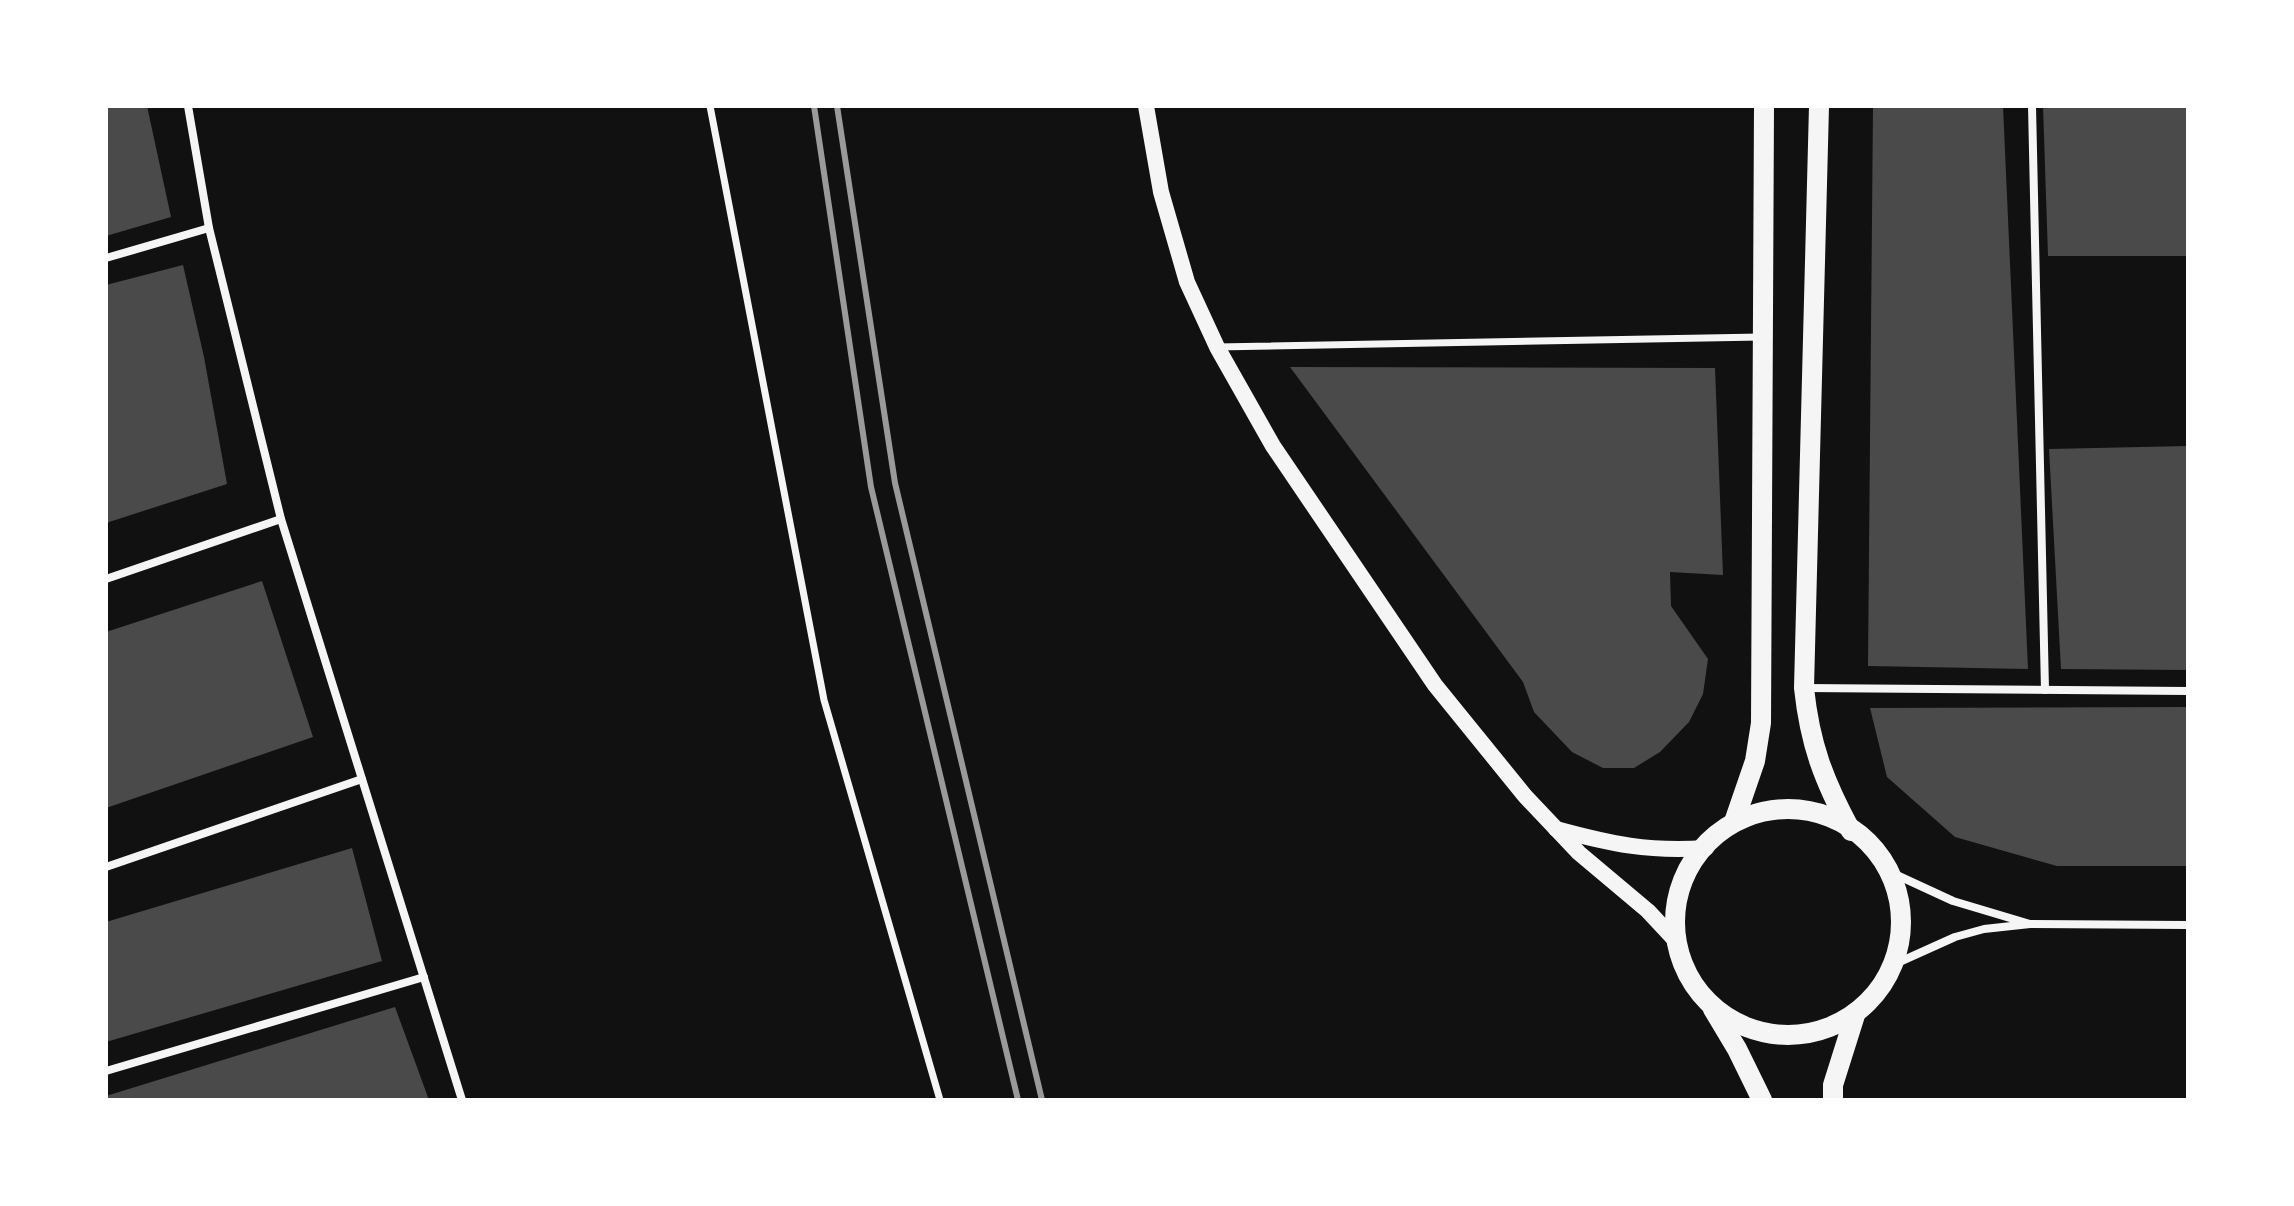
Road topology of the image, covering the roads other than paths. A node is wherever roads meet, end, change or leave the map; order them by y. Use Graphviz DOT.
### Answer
graph roads {
  1 [pos="188,106"];
  2 [pos="710,106"];
  3 [pos="1146,106"];
  4 [pos="1764,106"];
  5 [pos="1819,106"];
  6 [pos="2032,106"];
  7 [pos="209,228"];
  8 [pos="106,258"];
  9 [pos="1763,337"];
  10 [pos="1217,347"];
  11 [pos="281,519"];
  12 [pos="106,579"];
  13 [pos="1804,688"];
  14 [pos="2045,690"];
  15 [pos="2188,691"];
  16 [pos="362,779"];
  17 [pos="1734,822"];
  18 [pos="1555,828"];
  19 [pos="1851,831"];
  20 [pos="1706,848"];
  21 [pos="106,867"];
  22 [pos="1888,871"];
  23 [pos="2030,924"];
  24 [pos="2188,925"];
  25 [pos="1676,941"];
  26 [pos="1895,964"];
  27 [pos="424,977"];
  28 [pos="1708,1002"];
  29 [pos="1856,1012"];
  30 [pos="106,1071"];
  31 [pos="462,1100"];
  32 [pos="940,1100"];
  33 [pos="1762,1100"];
  34 [pos="1833,1100"];
  1 -- 7 [label="street"];
  2 -- 32 [label="street"];
  3 -- 10 [label="main road"];
  4 -- 9 [label="main road"];
  5 -- 13 [label="main road"];
  6 -- 14 [label="street"];
  7 -- 8 [label="street"];
  7 -- 11 [label="street"];
  9 -- 10 [label="street"];
  9 -- 17 [label="main road"];
  10 -- 18 [label="main road"];
  11 -- 12 [label="street"];
  11 -- 16 [label="street"];
  13 -- 14 [label="street"];
  13 -- 19 [label="main road"];
  14 -- 15 [label="street"];
  16 -- 21 [label="street"];
  16 -- 27 [label="street"];
  17 -- 19 [label="main road"];
  17 -- 20 [label="main road"];
  18 -- 20 [label="main road"];
  18 -- 25 [label="main road"];
  19 -- 22 [label="main road"];
  20 -- 25 [label="main road"];
  22 -- 23 [label="street"];
  22 -- 26 [label="main road"];
  23 -- 24 [label="street"];
  23 -- 26 [label="street"];
  25 -- 28 [label="main road"];
  26 -- 29 [label="main road"];
  27 -- 30 [label="street"];
  27 -- 31 [label="street"];
  28 -- 29 [label="main road"];
  28 -- 33 [label="main road"];
  29 -- 34 [label="main road"];
}
